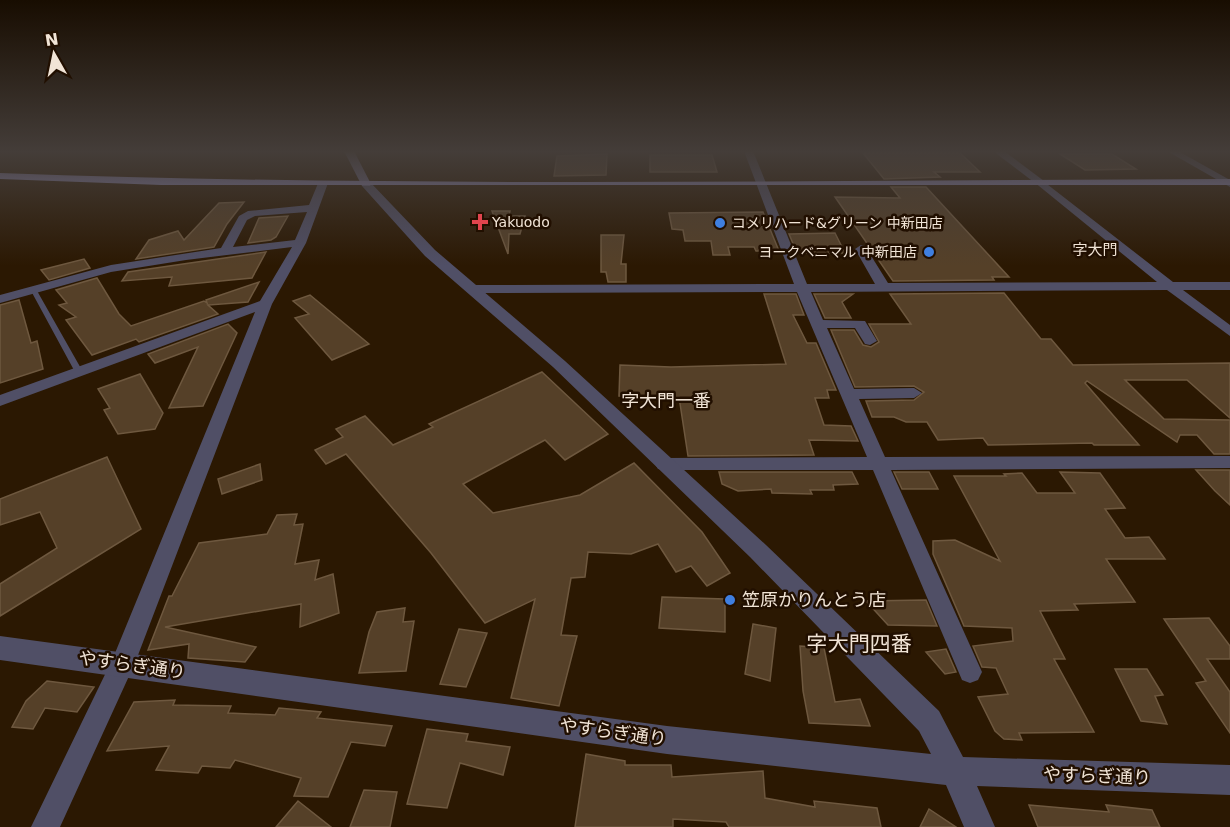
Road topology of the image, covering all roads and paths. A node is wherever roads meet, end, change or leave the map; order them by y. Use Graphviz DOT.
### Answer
graph roads {
  1 [pos="320,190"];
  2 [pos="371,190"];
  3 [pos="763,190"];
  4 [pos="1050,190"];
  5 [pos="314,208"];
  6 [pos="300,243"];
  7 [pos="861,249"];
  8 [pos="225,251"];
  9 [pos="1171,285"];
  10 [pos="883,286"];
  11 [pos="1230,286"];
  12 [pos="802,287"];
  13 [pos="33,289"];
  14 [pos="471,289"];
  15 [pos="0,299"];
  16 [pos="265,304"];
  17 [pos="819,324"];
  18 [pos="1230,332"];
  19 [pos="870,341"];
  20 [pos="80,372"];
  21 [pos="914,393"];
  22 [pos="850,394"];
  23 [pos="0,401"];
  24 [pos="1230,462"];
  25 [pos="664,464"];
  26 [pos="879,465"];
  27 [pos="0,648"];
  28 [pos="123,663"];
  29 [pos="970,672"];
  30 [pos="955,771"];
  31 [pos="1230,780"];
  32 [pos="45,827"];
  33 [pos="980,827"];
  1 -- 5 [label="street"];
  2 -- 14 [label="street"];
  3 -- 12 [label="street"];
  4 -- 9 [label="street"];
  5 -- 6 [label="street"];
  5 -- 8 [label="street"];
  6 -- 8 [label="street"];
  6 -- 16 [label="street"];
  7 -- 10 [label="street"];
  8 -- 13 [label="street"];
  9 -- 10 [label="street"];
  9 -- 11 [label="street"];
  9 -- 18 [label="street"];
  10 -- 12 [label="street"];
  12 -- 14 [label="street"];
  12 -- 17 [label="street"];
  13 -- 15 [label="street"];
  13 -- 20 [label="lane"];
  14 -- 25 [label="street"];
  16 -- 20 [label="street"];
  16 -- 28 [label="street"];
  17 -- 19 [label="street"];
  17 -- 22 [label="street"];
  20 -- 23 [label="street"];
  21 -- 22 [label="street"];
  22 -- 26 [label="street"];
  24 -- 26 [label="street"];
  25 -- 26 [label="street"];
  25 -- 30 [label="street"];
  26 -- 29 [label="street"];
  27 -- 28 [label="street, やすらぎ通り"];
  28 -- 30 [label="street, やすらぎ通り"];
  28 -- 32 [label="street"];
  30 -- 31 [label="street, やすらぎ通り"];
  30 -- 33 [label="street"];
}
